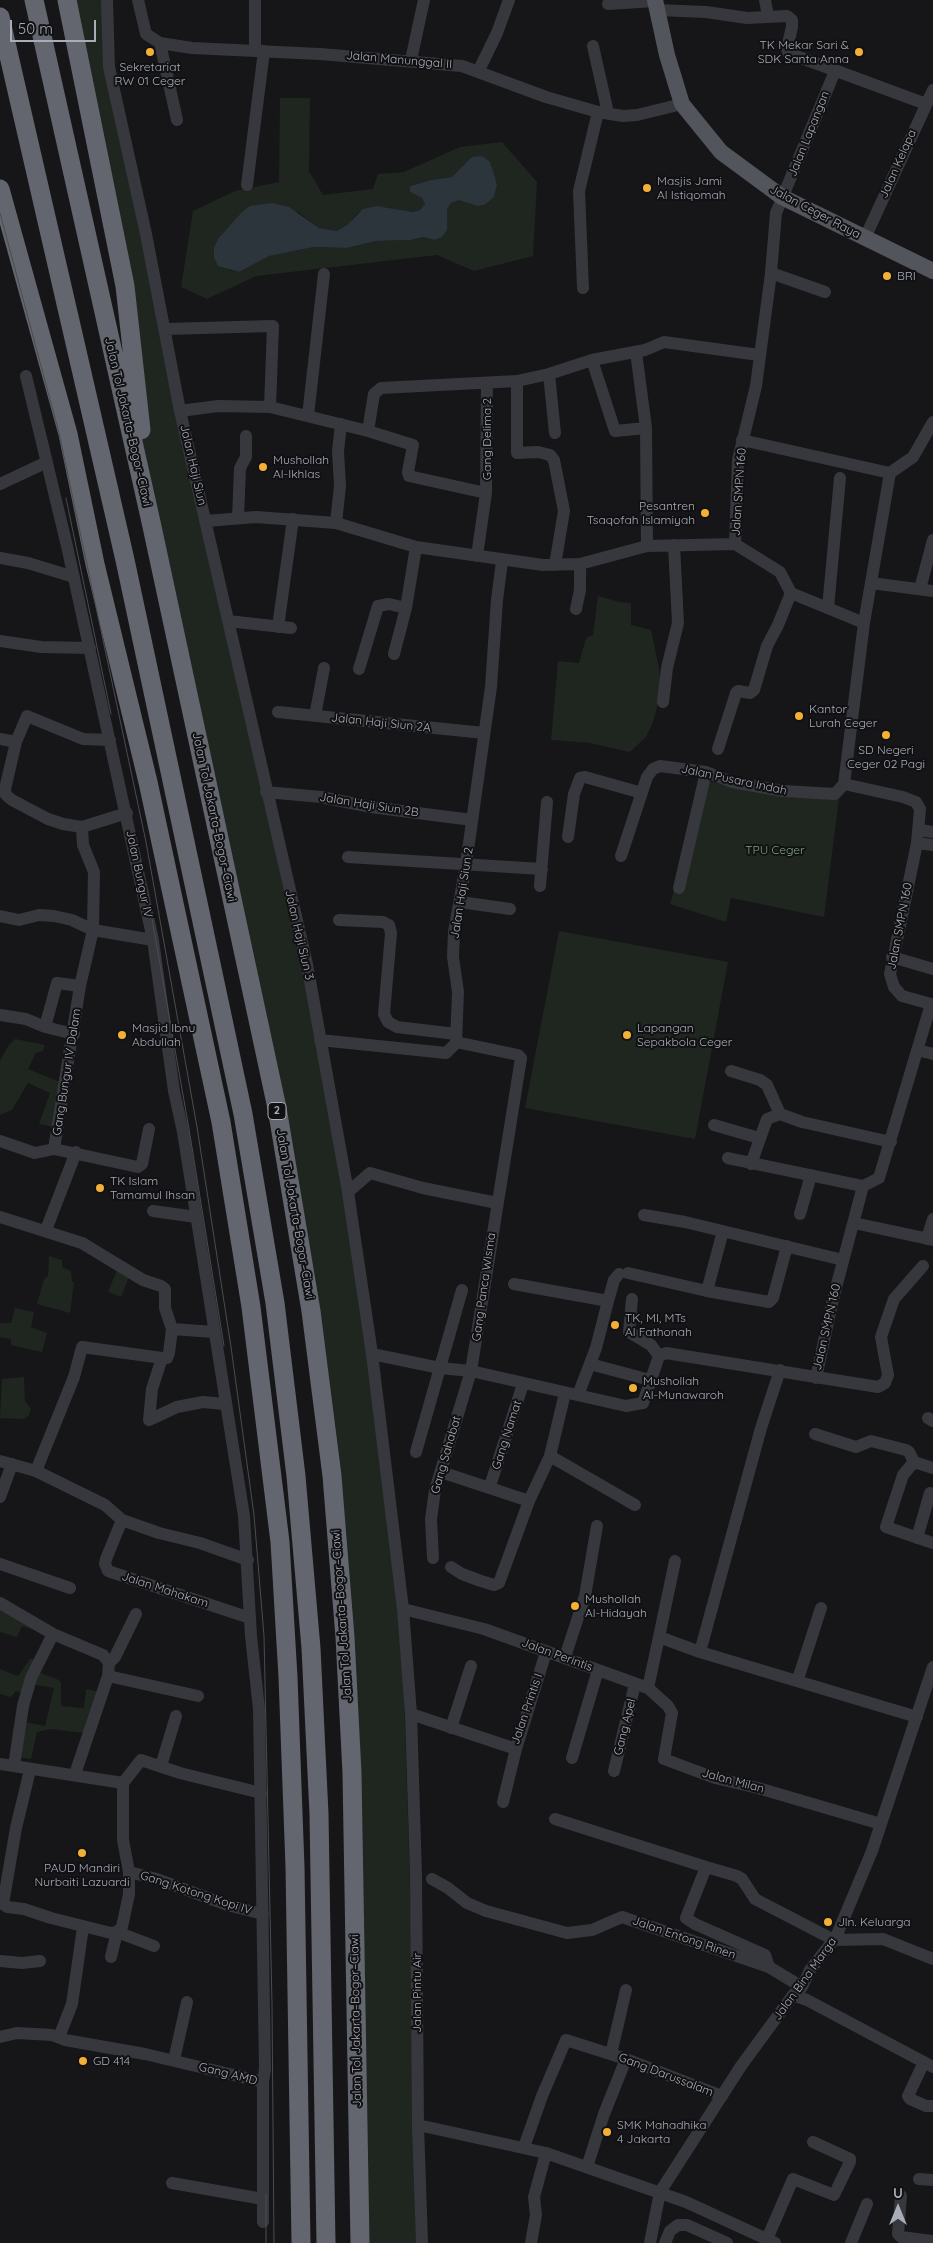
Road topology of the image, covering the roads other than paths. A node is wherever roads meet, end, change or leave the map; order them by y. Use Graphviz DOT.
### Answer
graph roads {
  1 [pos="34,0"];
  2 [pos="67,0"];
  3 [pos="107,0"];
  4 [pos="138,0"];
  5 [pos="256,0"];
  6 [pos="424,0"];
  7 [pos="509,0"];
  8 [pos="765,0"];
  9 [pos="608,4"];
  10 [pos="656,4"];
  11 [pos="768,16"];
  12 [pos="0,17"];
  13 [pos="160,43"];
  14 [pos="593,46"];
  15 [pos="260,51"];
  16 [pos="410,60"];
  17 [pos="835,71"];
  18 [pos="478,72"];
  19 [pos="933,90"];
  20 [pos="682,104"];
  21 [pos="926,104"];
  22 [pos="603,113"];
  23 [pos="177,120"];
  24 [pos="247,185"];
  25 [pos="0,189"];
  26 [pos="782,197"];
  27 [pos="864,238"];
  28 [pos="933,271"];
  29 [pos="324,274"];
  30 [pos="771,274"];
  31 [pos="583,288"];
  32 [pos="825,292"];
  33 [pos="165,329"];
  34 [pos="636,352"];
  35 [pos="759,355"];
  36 [pos="592,360"];
  37 [pos="549,374"];
  38 [pos="26,376"];
  39 [pos="517,381"];
  40 [pos="487,384"];
  41 [pos="270,407"];
  42 [pos="180,411"];
  43 [pos="308,416"];
  44 [pos="933,422"];
  45 [pos="340,424"];
  46 [pos="646,428"];
  47 [pos="368,431"];
  48 [pos="554,433"];
  49 [pos="246,436"];
  50 [pos="742,440"];
  51 [pos="47,462"];
  52 [pos="890,473"];
  53 [pos="840,478"];
  54 [pos="0,484"];
  55 [pos="486,493"];
  56 [pos="238,518"];
  57 [pos="293,519"];
  58 [pos="206,521"];
  59 [pos="151,522"];
  60 [pos="336,523"];
  61 [pos="735,544"];
  62 [pos="674,545"];
  63 [pos="932,545"];
  64 [pos="648,546"];
  65 [pos="416,547"];
  66 [pos="477,556"];
  67 [pos="0,558"];
  68 [pos="502,561"];
  69 [pos="580,564"];
  70 [pos="555,565"];
  71 [pos="74,577"];
  72 [pos="871,583"];
  73 [pos="927,590"];
  74 [pos="791,593"];
  75 [pos="406,608"];
  76 [pos="828,608"];
  77 [pos="576,609"];
  78 [pos="228,621"];
  79 [pos="864,623"];
  80 [pos="0,641"];
  81 [pos="90,648"];
  82 [pos="394,654"];
  83 [pos="324,668"];
  84 [pos="359,669"];
  85 [pos="663,702"];
  86 [pos="278,712"];
  87 [pos="316,716"];
  88 [pos="484,733"];
  89 [pos="0,740"];
  90 [pos="110,740"];
  91 [pos="16,742"];
  92 [pos="718,749"];
  93 [pos="706,772"];
  94 [pos="844,784"];
  95 [pos="266,792"];
  96 [pos="642,793"];
  97 [pos="547,802"];
  98 [pos="127,813"];
  99 [pos="472,820"];
  100 [pos="82,826"];
  101 [pos="920,830"];
  102 [pos="933,832"];
  103 [pos="568,837"];
  104 [pos="917,843"];
  105 [pos="933,845"];
  106 [pos="622,856"];
  107 [pos="348,857"];
  108 [pos="466,864"];
  109 [pos="542,869"];
  110 [pos="540,886"];
  111 [pos="679,888"];
  112 [pos="460,902"];
  113 [pos="510,908"];
  114 [pos="0,916"];
  115 [pos="339,920"];
  116 [pos="93,930"];
  117 [pos="153,940"];
  118 [pos="892,957"];
  119 [pos="933,969"];
  120 [pos="80,986"];
  121 [pos="932,1004"];
  122 [pos="0,1015"];
  123 [pos="44,1027"];
  124 [pos="74,1034"];
  125 [pos="457,1038"];
  126 [pos="320,1040"];
  127 [pos="917,1050"];
  128 [pos="933,1054"];
  129 [pos="731,1071"];
  130 [pos="780,1114"];
  131 [pos="714,1124"];
  132 [pos="148,1129"];
  133 [pos="759,1138"];
  134 [pos="0,1141"];
  135 [pos="890,1142"];
  136 [pos="54,1149"];
  137 [pos="76,1152"];
  138 [pos="728,1158"];
  139 [pos="751,1164"];
  140 [pos="811,1175"];
  141 [pos="863,1186"];
  142 [pos="348,1192"];
  143 [pos="497,1203"];
  144 [pos="153,1210"];
  145 [pos="800,1214"];
  146 [pos="644,1215"];
  147 [pos="0,1217"];
  148 [pos="196,1217"];
  149 [pos="933,1219"];
  150 [pos="854,1222"];
  151 [pos="46,1230"];
  152 [pos="723,1231"];
  153 [pos="930,1239"];
  154 [pos="787,1246"];
  155 [pos="843,1260"];
  156 [pos="923,1266"];
  157 [pos="514,1284"];
  158 [pos="462,1290"];
  159 [pos="707,1291"];
  160 [pos="632,1299"];
  161 [pos="608,1301"];
  162 [pos="172,1329"];
  163 [pos="214,1332"];
  164 [pos="372,1354"];
  165 [pos="658,1356"];
  166 [pos="162,1358"];
  167 [pos="590,1364"];
  168 [pos="440,1368"];
  169 [pos="780,1370"];
  170 [pos="471,1371"];
  171 [pos="816,1378"];
  172 [pos="650,1380"];
  173 [pos="523,1384"];
  174 [pos="571,1394"];
  175 [pos="225,1404"];
  176 [pos="815,1434"];
  177 [pos="416,1452"];
  178 [pos="550,1456"];
  179 [pos="914,1462"];
  180 [pos="6,1463"];
  181 [pos="933,1468"];
  182 [pos="36,1471"];
  183 [pos="441,1472"];
  184 [pos="490,1486"];
  185 [pos="930,1493"];
  186 [pos="0,1497"];
  187 [pos="530,1501"];
  188 [pos="635,1505"];
  189 [pos="122,1520"];
  190 [pos="597,1526"];
  191 [pos="917,1538"];
  192 [pos="933,1543"];
  193 [pos="433,1558"];
  194 [pos="248,1560"];
  195 [pos="675,1561"];
  196 [pos="0,1564"];
  197 [pos="451,1567"];
  198 [pos="70,1588"];
  199 [pos="0,1603"];
  200 [pos="821,1608"];
  201 [pos="403,1609"];
  202 [pos="136,1614"];
  203 [pos="250,1618"];
  204 [pos="53,1634"];
  205 [pos="659,1637"];
  206 [pos="546,1652"];
  207 [pos="700,1652"];
  208 [pos="565,1657"];
  209 [pos="471,1666"];
  210 [pos="933,1667"];
  211 [pos="108,1670"];
  212 [pos="598,1670"];
  213 [pos="798,1679"];
  214 [pos="642,1686"];
  215 [pos="198,1696"];
  216 [pos="411,1714"];
  217 [pos="176,1716"];
  218 [pos="917,1717"];
  219 [pos="451,1728"];
  220 [pos="516,1749"];
  221 [pos="572,1758"];
  222 [pos="0,1764"];
  223 [pos="14,1766"];
  224 [pos="161,1766"];
  225 [pos="30,1770"];
  226 [pos="614,1771"];
  227 [pos="75,1774"];
  228 [pos="122,1783"];
  229 [pos="261,1793"];
  230 [pos="503,1802"];
  231 [pos="555,1819"];
  232 [pos="881,1824"];
  233 [pos="706,1867"];
  234 [pos="129,1872"];
  235 [pos="432,1879"];
  236 [pos="1,1904"];
  237 [pos="264,1914"];
  238 [pos="83,1927"];
  239 [pos="117,1932"];
  240 [pos="834,1940"];
  241 [pos="154,1946"];
  242 [pos="111,1957"];
  243 [pos="933,1959"];
  244 [pos="0,1961"];
  245 [pos="40,1961"];
  246 [pos="768,1967"];
  247 [pos="626,1990"];
  248 [pos="797,1991"];
  249 [pos="187,2002"];
  250 [pos="0,2037"];
  251 [pos="59,2037"];
  252 [pos="610,2054"];
  253 [pos="626,2059"];
  254 [pos="174,2060"];
  255 [pos="928,2065"];
  256 [pos="263,2082"];
  257 [pos="722,2096"];
  258 [pos="933,2106"];
  259 [pos="418,2125"];
  260 [pos="813,2142"];
  261 [pos="524,2147"];
  262 [pos="546,2154"];
  263 [pos="587,2167"];
  264 [pos="919,2178"];
  265 [pos="933,2180"];
  266 [pos="172,2183"];
  267 [pos="660,2192"];
  268 [pos="901,2196"];
  269 [pos="263,2199"];
  270 [pos="867,2204"];
  271 [pos="263,2222"];
  272 [pos="771,2241"];
  273 [pos="933,2241"];
  274 [pos="301,2243"];
  275 [pos="326,2243"];
  276 [pos="360,2243"];
  277 [pos="422,2243"];
  278 [pos="531,2243"];
  279 [pos="650,2243"];
  280 [pos="665,2243"];
  281 [pos="727,2243"];
  282 [pos="851,2243"];
  1 -- 59 [label="highway, Jalan Tol Jakarta–Bogor–Ciawi / 2"];
  2 -- 59 [label="highway"];
  3 -- 33 [label="street, Jalan Haji Siun"];
  4 -- 13 [label="street"];
  5 -- 15 [label="street"];
  6 -- 16 [label="street"];
  7 -- 18 [label="street"];
  8 -- 11 [label="street"];
  9 -- 10 [label="street"];
  10 -- 11 [label="street"];
  10 -- 20 [label="main road, Jalan Ceger Raya"];
  11 -- 17 [label="street"];
  12 -- 275 [label="highway"];
  13 -- 15 [label="street, Jalan Manunggal II"];
  13 -- 23 [label="street"];
  14 -- 22 [label="street"];
  15 -- 16 [label="street, Jalan Manunggal II"];
  15 -- 24 [label="street"];
  16 -- 18 [label="street, Jalan Manunggal II"];
  17 -- 21 [label="street"];
  17 -- 26 [label="street, Jalan Lapangan"];
  18 -- 22 [label="street, Jalan Manunggal II"];
  19 -- 21 [label="street, Jalan Kelapa"];
  20 -- 22 [label="street, Jalan Manunggal II"];
  20 -- 26 [label="main road, Jalan Ceger Raya"];
  21 -- 27 [label="street, Jalan Kelapa"];
  22 -- 31 [label="street"];
  25 -- 274 [label="highway"];
  26 -- 27 [label="main road, Jalan Ceger Raya"];
  26 -- 30 [label="street, Jalan SMPN 160"];
  27 -- 28 [label="main road, Jalan Ceger Raya"];
  29 -- 43 [label="street"];
  30 -- 32 [label="street"];
  30 -- 35 [label="street, Jalan SMPN 160"];
  33 -- 41 [label="street"];
  33 -- 42 [label="street, Jalan Haji Siun"];
  34 -- 35 [label="street"];
  34 -- 36 [label="street"];
  34 -- 46 [label="street"];
  35 -- 50 [label="street, Jalan SMPN 160"];
  36 -- 37 [label="street"];
  36 -- 46 [label="street"];
  37 -- 39 [label="street"];
  37 -- 48 [label="street"];
  38 -- 51 [label="street"];
  39 -- 40 [label="street"];
  39 -- 70 [label="street"];
  40 -- 47 [label="street"];
  40 -- 55 [label="street, Gang Delima 2"];
  41 -- 42 [label="street"];
  41 -- 43 [label="street"];
  42 -- 58 [label="street, Jalan Haji Siun"];
  43 -- 45 [label="street"];
  44 -- 52 [label="street"];
  45 -- 47 [label="street"];
  45 -- 60 [label="street"];
  46 -- 64 [label="street"];
  47 -- 55 [label="street"];
  49 -- 56 [label="street"];
  50 -- 52 [label="street"];
  50 -- 61 [label="street, Jalan SMPN 160"];
  51 -- 54 [label="street"];
  51 -- 71 [label="street"];
  52 -- 72 [label="street"];
  53 -- 76 [label="street"];
  55 -- 66 [label="street, Gang Delima 2"];
  56 -- 57 [label="street, Jalan Haji Siun"];
  56 -- 58 [label="street, Jalan Haji Siun"];
  57 -- 60 [label="street, Jalan Haji Siun"];
  57 -- 78 [label="street"];
  58 -- 78 [label="street, Jalan Haji Siun 3"];
  59 -- 276 [label="highway, Jalan Tol Jakarta–Bogor–Ciawi / 2"];
  60 -- 65 [label="street, Jalan Haji Siun"];
  61 -- 62 [label="street, Jalan Haji Siun"];
  61 -- 74 [label="street, Jalan SMPN 160"];
  62 -- 64 [label="street, Jalan Haji Siun"];
  62 -- 85 [label="street"];
  63 -- 73 [label="street"];
  64 -- 69 [label="street, Jalan Haji Siun"];
  65 -- 66 [label="street, Jalan Haji Siun"];
  65 -- 75 [label="street"];
  66 -- 68 [label="street, Jalan Haji Siun"];
  67 -- 71 [label="street"];
  68 -- 70 [label="street, Jalan Haji Siun"];
  68 -- 88 [label="street, Jalan Haji Siun 2"];
  69 -- 70 [label="street, Jalan Haji Siun"];
  69 -- 77 [label="street"];
  71 -- 81 [label="street"];
  72 -- 73 [label="street"];
  72 -- 79 [label="street"];
  74 -- 76 [label="street"];
  74 -- 92 [label="street"];
  75 -- 82 [label="street"];
  75 -- 84 [label="street"];
  76 -- 79 [label="street"];
  78 -- 95 [label="street, Jalan Haji Siun 3"];
  79 -- 94 [label="street"];
  80 -- 81 [label="street"];
  81 -- 90 [label="street"];
  83 -- 87 [label="street"];
  86 -- 87 [label="street, Jalan Haji Siun 2A"];
  87 -- 88 [label="street, Jalan Haji Siun 2A"];
  88 -- 99 [label="street, Jalan Haji Siun 2"];
  89 -- 91 [label="street"];
  90 -- 91 [label="street"];
  90 -- 98 [label="street"];
  91 -- 100 [label="street, Jalan Bungur IV"];
  93 -- 94 [label="street, Jalan Pusara Indah"];
  93 -- 96 [label="street, Jalan Pusara Indah"];
  93 -- 111 [label="street"];
  94 -- 101 [label="street, Jalan SMPN 160"];
  95 -- 99 [label="street, Jalan Haji Siun 2B"];
  95 -- 126 [label="street, Jalan Haji Siun 3"];
  96 -- 103 [label="street"];
  96 -- 106 [label="street, Jalan Pusara Indah"];
  97 -- 109 [label="street"];
  98 -- 100 [label="street, Jalan Bungur IV"];
  98 -- 117 [label="street, Jalan Bungur IV"];
  99 -- 108 [label="street, Jalan Haji Siun 2"];
  100 -- 116 [label="street, Gang Bungur IV Dalam"];
  101 -- 102 [label="street"];
  101 -- 104 [label="street, Jalan SMPN 160"];
  104 -- 105 [label="street"];
  104 -- 118 [label="street, Jalan SMPN 160"];
  107 -- 108 [label="street"];
  108 -- 109 [label="street"];
  108 -- 112 [label="street, Jalan Haji Siun 2"];
  109 -- 110 [label="street"];
  112 -- 113 [label="street"];
  112 -- 125 [label="street, Jalan Haji Siun 2"];
  114 -- 116 [label="street"];
  115 -- 125 [label="street"];
  116 -- 117 [label="street"];
  116 -- 120 [label="street, Gang Bungur IV Dalam"];
  117 -- 148 [label="street, Jalan Bungur IV"];
  118 -- 119 [label="street"];
  118 -- 121 [label="street, Jalan SMPN 160"];
  120 -- 123 [label="street"];
  120 -- 124 [label="street, Gang Bungur IV Dalam"];
  121 -- 127 [label="street, Jalan SMPN 160"];
  122 -- 123 [label="street"];
  123 -- 124 [label="street"];
  124 -- 136 [label="street, Gang Bungur IV Dalam"];
  125 -- 126 [label="street"];
  125 -- 143 [label="street"];
  126 -- 142 [label="street, Jalan Haji Siun 3"];
  127 -- 128 [label="street"];
  127 -- 135 [label="street, Jalan SMPN 160"];
  129 -- 130 [label="street"];
  130 -- 133 [label="street"];
  130 -- 135 [label="street"];
  131 -- 133 [label="street"];
  132 -- 137 [label="street, Gang Bungur IV Dalam"];
  133 -- 139 [label="street"];
  134 -- 136 [label="street"];
  135 -- 141 [label="street, Jalan SMPN 160"];
  136 -- 137 [label="street, Gang Bungur IV Dalam"];
  137 -- 151 [label="street"];
  138 -- 139 [label="street"];
  139 -- 140 [label="street"];
  140 -- 141 [label="street"];
  140 -- 145 [label="street"];
  141 -- 150 [label="street, Jalan SMPN 160"];
  142 -- 143 [label="street"];
  142 -- 164 [label="street, Jalan Haji Siun 3"];
  143 -- 170 [label="street, Gang Panca Wisma"];
  144 -- 148 [label="street"];
  146 -- 152 [label="street"];
  147 -- 151 [label="street"];
  148 -- 163 [label="street, Jalan Bungur IV"];
  149 -- 153 [label="street"];
  150 -- 153 [label="street"];
  150 -- 155 [label="street, Jalan SMPN 160"];
  151 -- 162 [label="street"];
  152 -- 154 [label="street"];
  152 -- 159 [label="street"];
  154 -- 155 [label="street"];
  154 -- 159 [label="street"];
  155 -- 171 [label="street, Jalan SMPN 160"];
  156 -- 171 [label="street"];
  157 -- 161 [label="street"];
  158 -- 168 [label="street"];
  159 -- 161 [label="street"];
  160 -- 165 [label="street"];
  161 -- 167 [label="street"];
  162 -- 163 [label="street"];
  162 -- 166 [label="street"];
  163 -- 175 [label="street, Jalan Bungur IV"];
  164 -- 168 [label="street"];
  164 -- 201 [label="street"];
  165 -- 169 [label="street, Jalan SMPN 160"];
  165 -- 172 [label="street"];
  166 -- 175 [label="street"];
  166 -- 182 [label="street"];
  167 -- 172 [label="street"];
  167 -- 174 [label="street"];
  168 -- 170 [label="street"];
  168 -- 177 [label="street"];
  169 -- 171 [label="street, Jalan SMPN 160"];
  169 -- 207 [label="street"];
  170 -- 173 [label="street"];
  170 -- 183 [label="street, Gang Sahabat"];
  172 -- 174 [label="street"];
  173 -- 174 [label="street"];
  173 -- 184 [label="street, Gang Namat"];
  174 -- 178 [label="street"];
  175 -- 194 [label="street, Jalan Bungur IV"];
  176 -- 179 [label="street"];
  178 -- 187 [label="street"];
  178 -- 188 [label="street"];
  179 -- 181 [label="street"];
  179 -- 191 [label="street"];
  180 -- 182 [label="street"];
  180 -- 186 [label="street"];
  182 -- 189 [label="street"];
  183 -- 184 [label="street"];
  183 -- 193 [label="street, Gang Sahabat"];
  184 -- 187 [label="street"];
  185 -- 191 [label="street"];
  187 -- 197 [label="street"];
  189 -- 194 [label="street"];
  189 -- 203 [label="street, Jalan Mahakam"];
  190 -- 208 [label="street"];
  191 -- 192 [label="street"];
  194 -- 203 [label="street, Gang AMD"];
  195 -- 205 [label="street"];
  196 -- 198 [label="street"];
  199 -- 204 [label="street"];
  200 -- 213 [label="street"];
  201 -- 206 [label="street, Jalan Perintis"];
  201 -- 216 [label="street, Jalan Pintu Air"];
  202 -- 211 [label="street"];
  203 -- 229 [label="street, Gang AMD"];
  204 -- 211 [label="street"];
  204 -- 223 [label="street"];
  205 -- 207 [label="street"];
  205 -- 214 [label="street"];
  206 -- 208 [label="street, Jalan Perintis"];
  206 -- 220 [label="street, Jalan Printis I"];
  207 -- 213 [label="street"];
  208 -- 212 [label="street, Jalan Perintis"];
  209 -- 219 [label="street"];
  210 -- 218 [label="street, Jalan Bina Marga"];
  211 -- 215 [label="street"];
  211 -- 227 [label="street"];
  212 -- 214 [label="street, Jalan Perintis"];
  212 -- 221 [label="street"];
  213 -- 218 [label="street"];
  214 -- 226 [label="street, Gang Apel"];
  214 -- 232 [label="street, Jalan Milan"];
  216 -- 219 [label="street, Jalan Printis I"];
  216 -- 259 [label="street, Jalan Pintu Air"];
  217 -- 224 [label="street"];
  218 -- 232 [label="street, Jalan Bina Marga"];
  219 -- 220 [label="street, Jalan Printis I"];
  220 -- 230 [label="street"];
  222 -- 223 [label="street"];
  223 -- 225 [label="street"];
  224 -- 228 [label="street"];
  224 -- 229 [label="street"];
  225 -- 227 [label="street"];
  225 -- 236 [label="street"];
  227 -- 228 [label="street"];
  228 -- 234 [label="street"];
  229 -- 237 [label="street, Gang AMD"];
  231 -- 233 [label="street"];
  232 -- 240 [label="street, Jalan Bina Marga"];
  233 -- 240 [label="street"];
  233 -- 246 [label="street, Jalan Entong Rinen"];
  234 -- 237 [label="street, Gang Kotong Kopi IV"];
  234 -- 239 [label="street"];
  235 -- 246 [label="street, Jalan Entong Rinen"];
  236 -- 238 [label="street"];
  237 -- 256 [label="street, Gang AMD"];
  238 -- 239 [label="street"];
  238 -- 251 [label="street"];
  239 -- 241 [label="street"];
  239 -- 242 [label="street"];
  240 -- 243 [label="street"];
  240 -- 248 [label="street, Jalan Bina Marga"];
  244 -- 245 [label="street"];
  246 -- 248 [label="street, Jalan Entong Rinen"];
  247 -- 252 [label="street, Gang Darussalam"];
  248 -- 255 [label="street, Jalan Entong Rinen"];
  248 -- 257 [label="street, Jalan Bina Marga"];
  249 -- 254 [label="street"];
  250 -- 251 [label="street, Gang AMD"];
  251 -- 254 [label="street, Gang AMD"];
  252 -- 253 [label="street, Gang Darussalam"];
  252 -- 261 [label="street, Gang Darussalam"];
  253 -- 257 [label="street, Gang Darussalam"];
  253 -- 263 [label="street"];
  254 -- 256 [label="street, Gang AMD"];
  255 -- 258 [label="street"];
  256 -- 269 [label="street"];
  257 -- 267 [label="street, Jalan Bina Marga"];
  259 -- 261 [label="street"];
  259 -- 277 [label="street, Jalan Pintu Air"];
  260 -- 272 [label="street"];
  261 -- 262 [label="street"];
  262 -- 263 [label="street"];
  262 -- 278 [label="street"];
  263 -- 267 [label="street"];
  264 -- 265 [label="street"];
  266 -- 269 [label="street"];
  267 -- 272 [label="street"];
  267 -- 279 [label="street, Jalan Bina Marga"];
  268 -- 273 [label="street"];
  269 -- 271 [label="street"];
  270 -- 282 [label="street"];
  280 -- 281 [label="street"];
}
